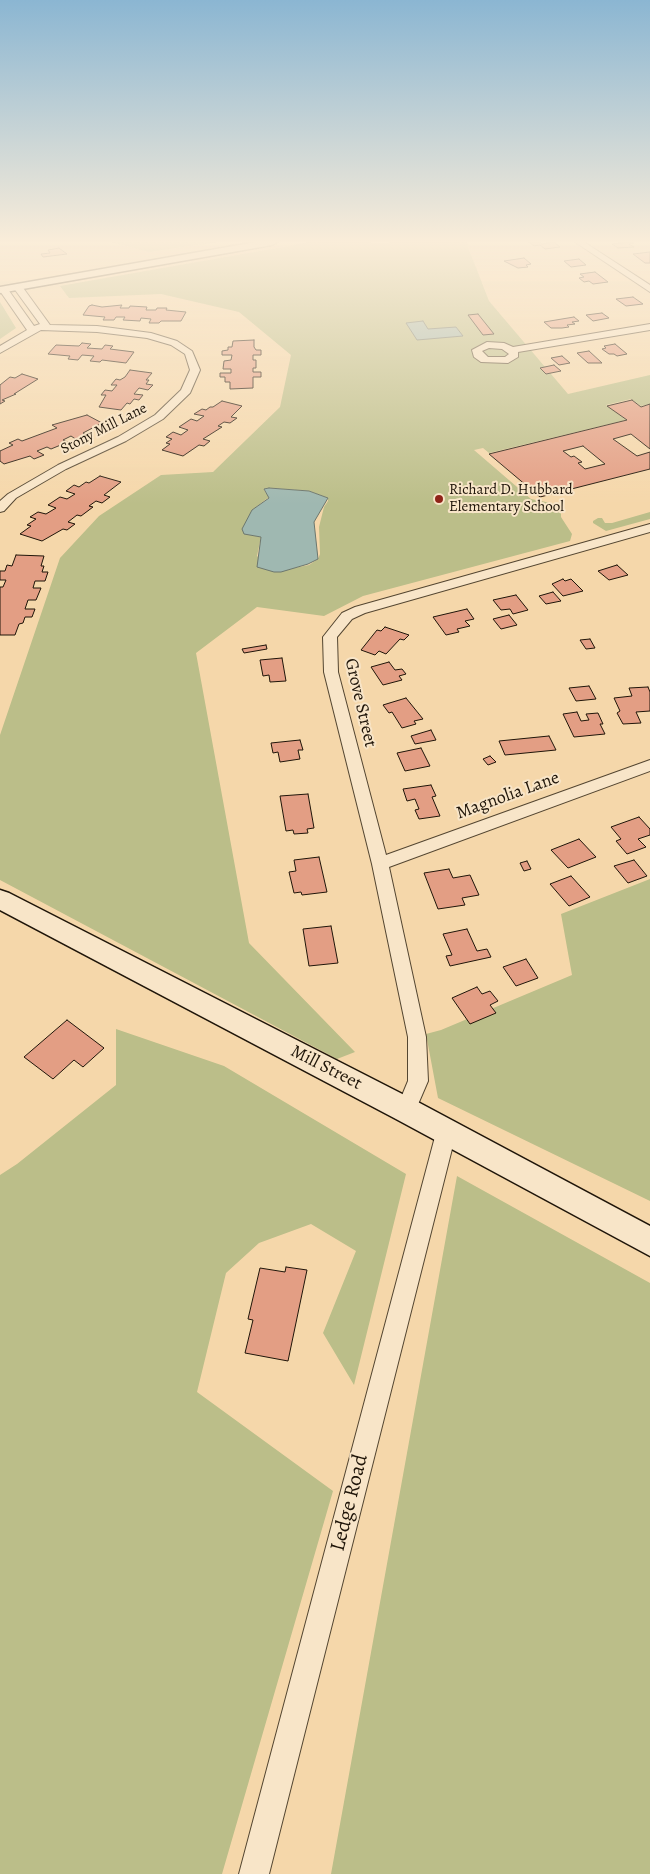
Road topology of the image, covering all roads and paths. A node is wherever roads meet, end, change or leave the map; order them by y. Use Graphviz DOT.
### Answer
graph roads {
  1 [pos="94,329"];
  2 [pos="635,329"];
  3 [pos="32,330"];
  4 [pos="0,350"];
  5 [pos="512,350"];
  6 [pos="0,508"];
  7 [pos="650,528"];
  8 [pos="650,765"];
  9 [pos="380,864"];
  10 [pos="0,899"];
  11 [pos="406,1110"];
  12 [pos="446,1132"];
  13 [pos="650,1242"];
  14 [pos="254,1874"];
  1 -- 6 [label="street, Stony Mill Lane"];
  2 -- 5 [label="street"];
  3 -- 4 [label="street, Stony Mill Lane"];
  7 -- 9 [label="street, Grove Street"];
  8 -- 9 [label="street, Magnolia Lane"];
  9 -- 11 [label="street, Grove Street"];
  10 -- 11 [label="main road, Mill Street"];
  11 -- 12 [label="main road, Mill Street"];
  12 -- 13 [label="main road, Mill Street"];
  12 -- 14 [label="street, Ledge Road"];
}
